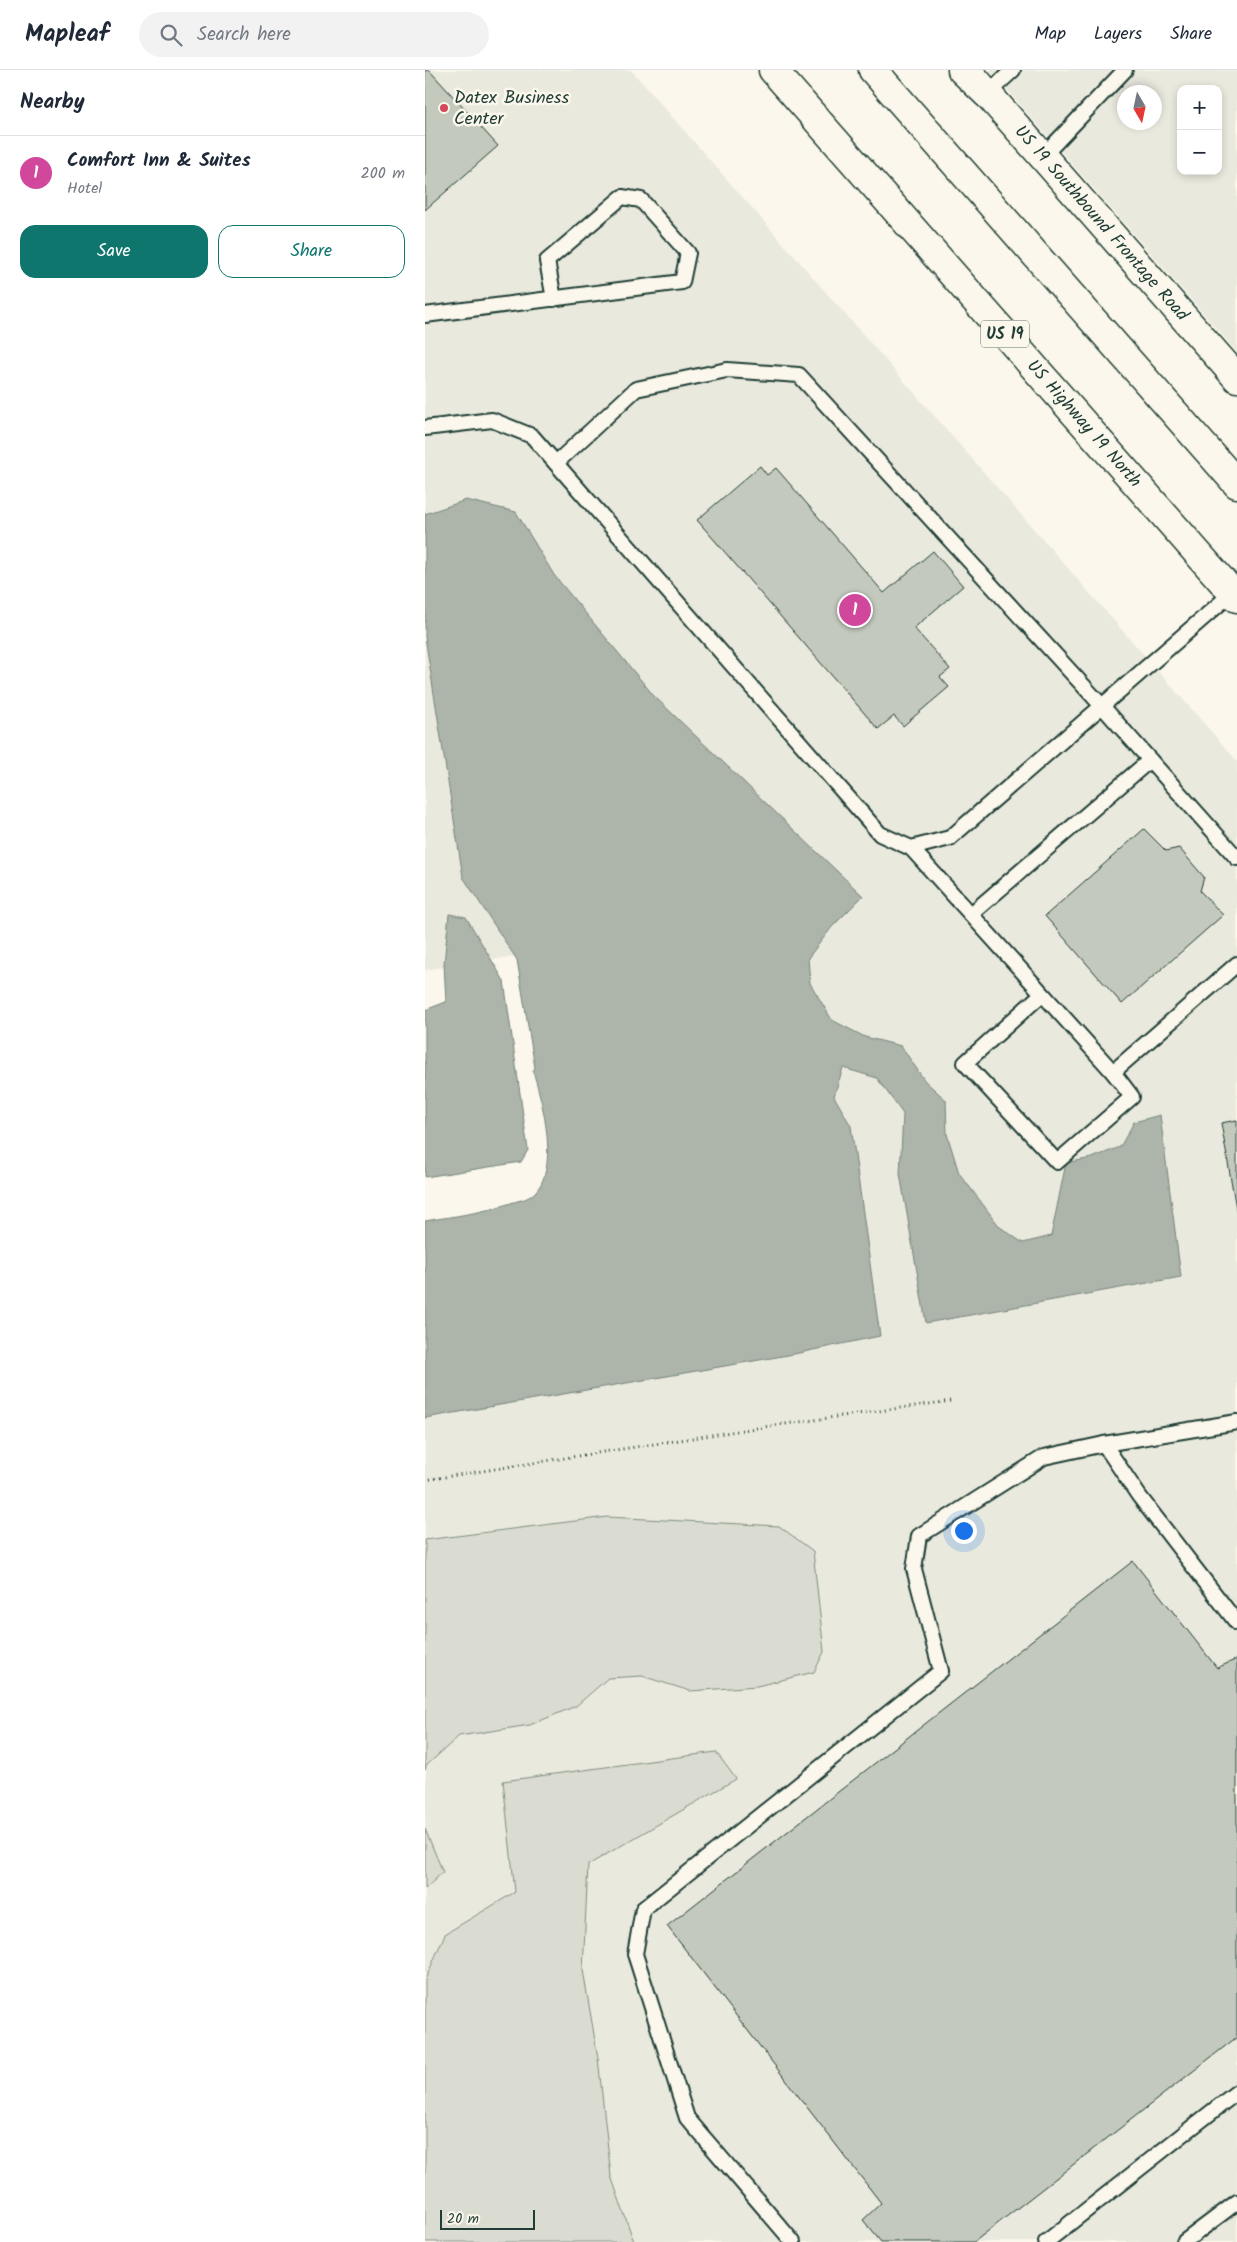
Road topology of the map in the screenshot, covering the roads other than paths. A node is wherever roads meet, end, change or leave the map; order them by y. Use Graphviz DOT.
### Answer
graph roads {
  1 [pos="773,70"];
  2 [pos="873,70"];
  3 [pos="961,70"];
  4 [pos="967,70"];
  5 [pos="1013,70"];
  6 [pos="1125,70"];
  7 [pos="987,94"];
  8 [pos="1042,157"];
  9 [pos="555,298"];
  10 [pos="425,315"];
  11 [pos="1237,378"];
  12 [pos="425,428"];
  13 [pos="557,463"];
  14 [pos="1237,484"];
  15 [pos="1235,595"];
  16 [pos="1102,706"];
  17 [pos="1150,760"];
  18 [pos="911,848"];
  19 [pos="1237,858"];
  20 [pos="971,914"];
  21 [pos="1237,964"];
  22 [pos="1042,994"];
  23 [pos="1113,1072"];
  24 [pos="1237,1422"];
  25 [pos="1105,1444"];
  26 [pos="1237,1623"];
  27 [pos="1237,2092"];
  28 [pos="1237,2202"];
  29 [pos="793,2242"];
  30 [pos="1046,2242"];
  31 [pos="1184,2242"];
  1 -- 15 [label="main road, US Highway 19 North / US 19"];
  2 -- 14 [label="main road"];
  3 -- 7 [label="main road"];
  4 -- 7 [label="main road, US 19 Southbound Frontage Road"];
  5 -- 7 [label="lane"];
  6 -- 8 [label="lane"];
  7 -- 8 [label="main road, US 19 Southbound Frontage Road"];
  8 -- 11 [label="main road, US 19 Southbound Frontage Road"];
  9 -- 9 [label="lane"];
  9 -- 10 [label="lane"];
  12 -- 13 [label="lane"];
  13 -- 16 [label="lane"];
  13 -- 18 [label="lane"];
  15 -- 16 [label="lane"];
  16 -- 17 [label="lane"];
  16 -- 18 [label="lane"];
  17 -- 19 [label="lane"];
  17 -- 20 [label="lane"];
  18 -- 20 [label="lane"];
  20 -- 22 [label="lane"];
  21 -- 23 [label="lane"];
  22 -- 23 [label="lane"];
  22 -- 23 [label="lane"];
  24 -- 25 [label="lane"];
  25 -- 26 [label="lane"];
  25 -- 29 [label="lane"];
  27 -- 30 [label="lane"];
  28 -- 31 [label="lane"];
}
